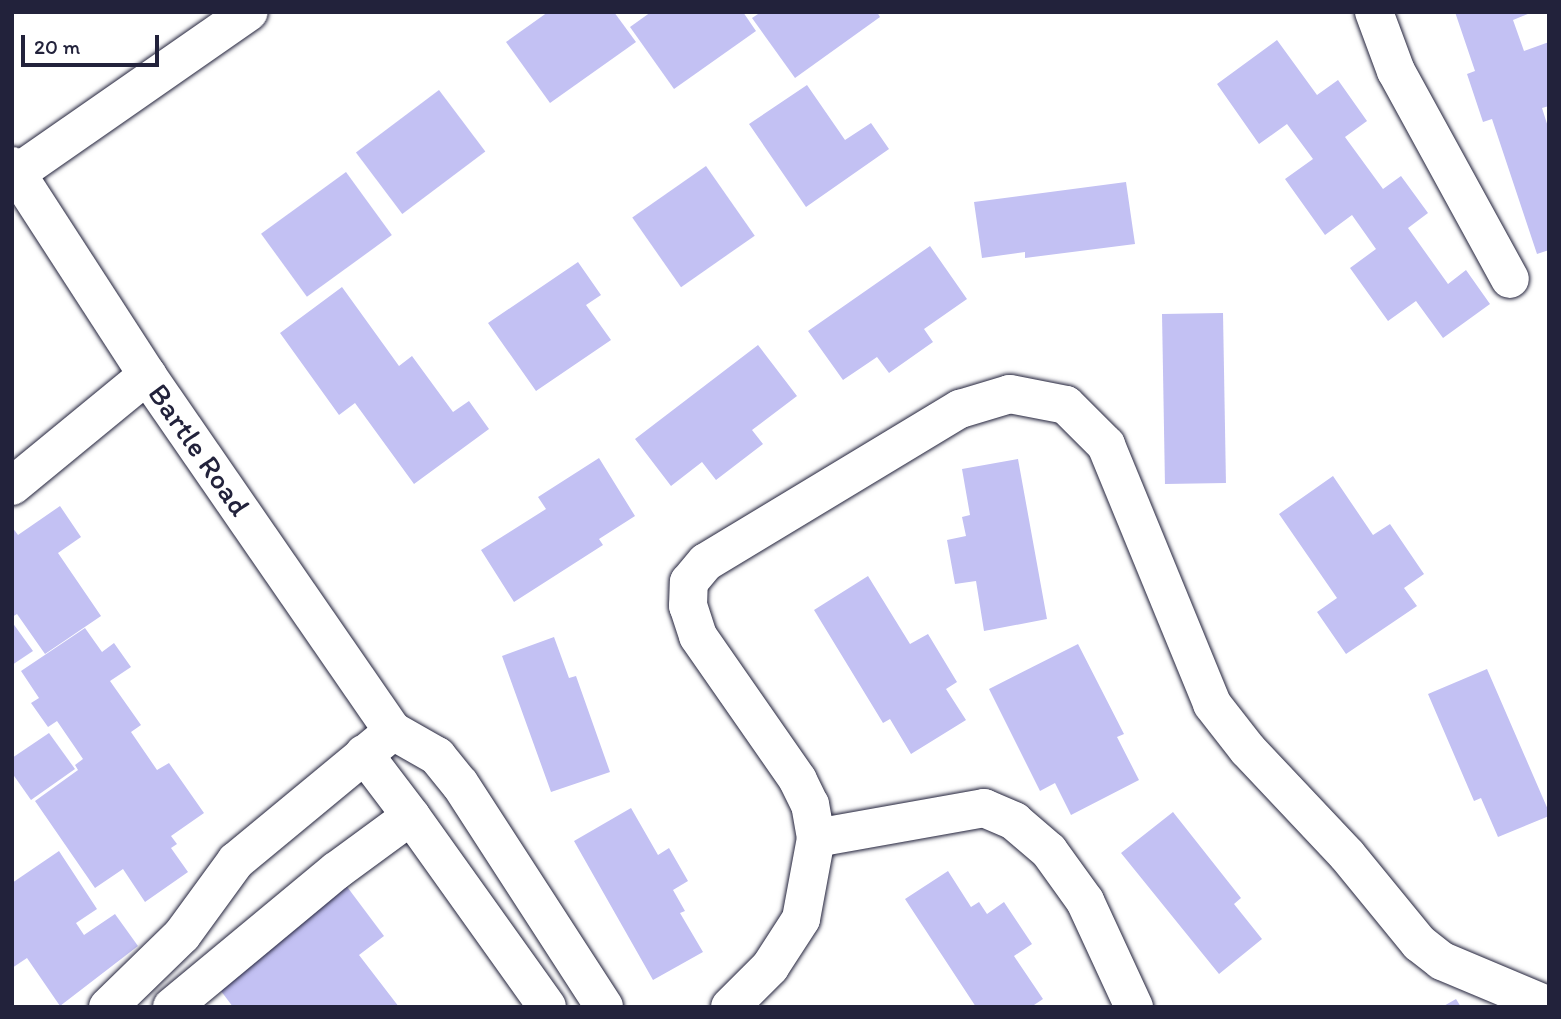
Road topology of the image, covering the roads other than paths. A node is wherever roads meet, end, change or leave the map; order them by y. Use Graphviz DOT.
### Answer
graph roads {
  1 [pos="249,12"];
  2 [pos="1374,12"];
  3 [pos="17,181"];
  4 [pos="1510,279"];
  5 [pos="147,375"];
  6 [pos="12,486"];
  7 [pos="378,742"];
  8 [pos="411,816"];
  9 [pos="816,838"];
  10 [pos="1549,1006"];
  11 [pos="108,1007"];
  12 [pos="172,1007"];
  13 [pos="547,1007"];
  14 [pos="604,1007"];
  15 [pos="730,1007"];
  16 [pos="1134,1007"];
  1 -- 3 [label="street"];
  2 -- 4 [label="street"];
  3 -- 5 [label="street, Bartle Road"];
  5 -- 6 [label="street"];
  5 -- 7 [label="street, Bartle Road"];
  7 -- 8 [label="street, Bartle Road"];
  7 -- 11 [label="street"];
  7 -- 14 [label="street"];
  8 -- 12 [label="street"];
  8 -- 13 [label="street, Bartle Road"];
  9 -- 10 [label="street"];
  9 -- 15 [label="street"];
  9 -- 16 [label="street"];
}
